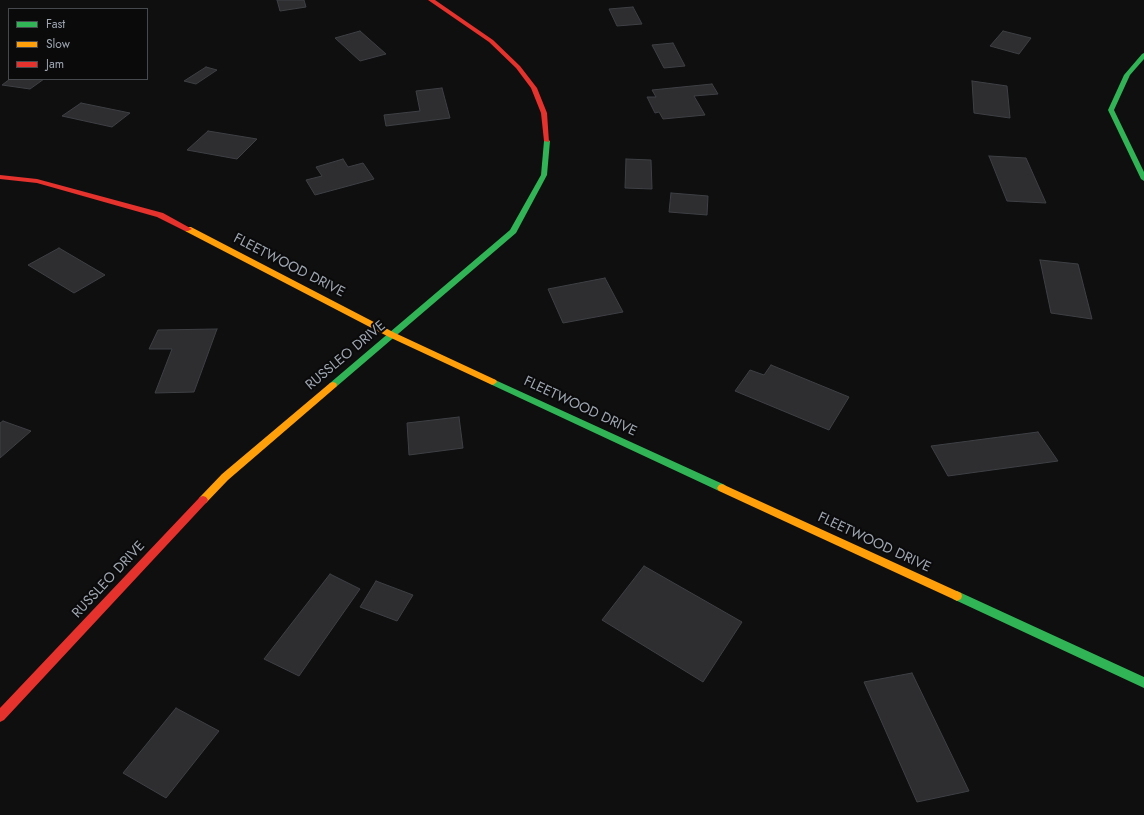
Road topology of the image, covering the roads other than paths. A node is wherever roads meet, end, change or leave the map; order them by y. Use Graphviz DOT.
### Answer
graph roads {
  1 [pos="431,0"];
  2 [pos="1144,55"];
  3 [pos="0,177"];
  4 [pos="1144,180"];
  5 [pos="392,336"];
  6 [pos="1144,683"];
  7 [pos="0,716"];
  1 -- 5 [label="street, RUSSLEO DRIVE"];
  2 -- 4 [label="street"];
  3 -- 5 [label="street, FLEETWOOD DRIVE"];
  5 -- 6 [label="street, FLEETWOOD DRIVE"];
  5 -- 7 [label="street, RUSSLEO DRIVE"];
}
